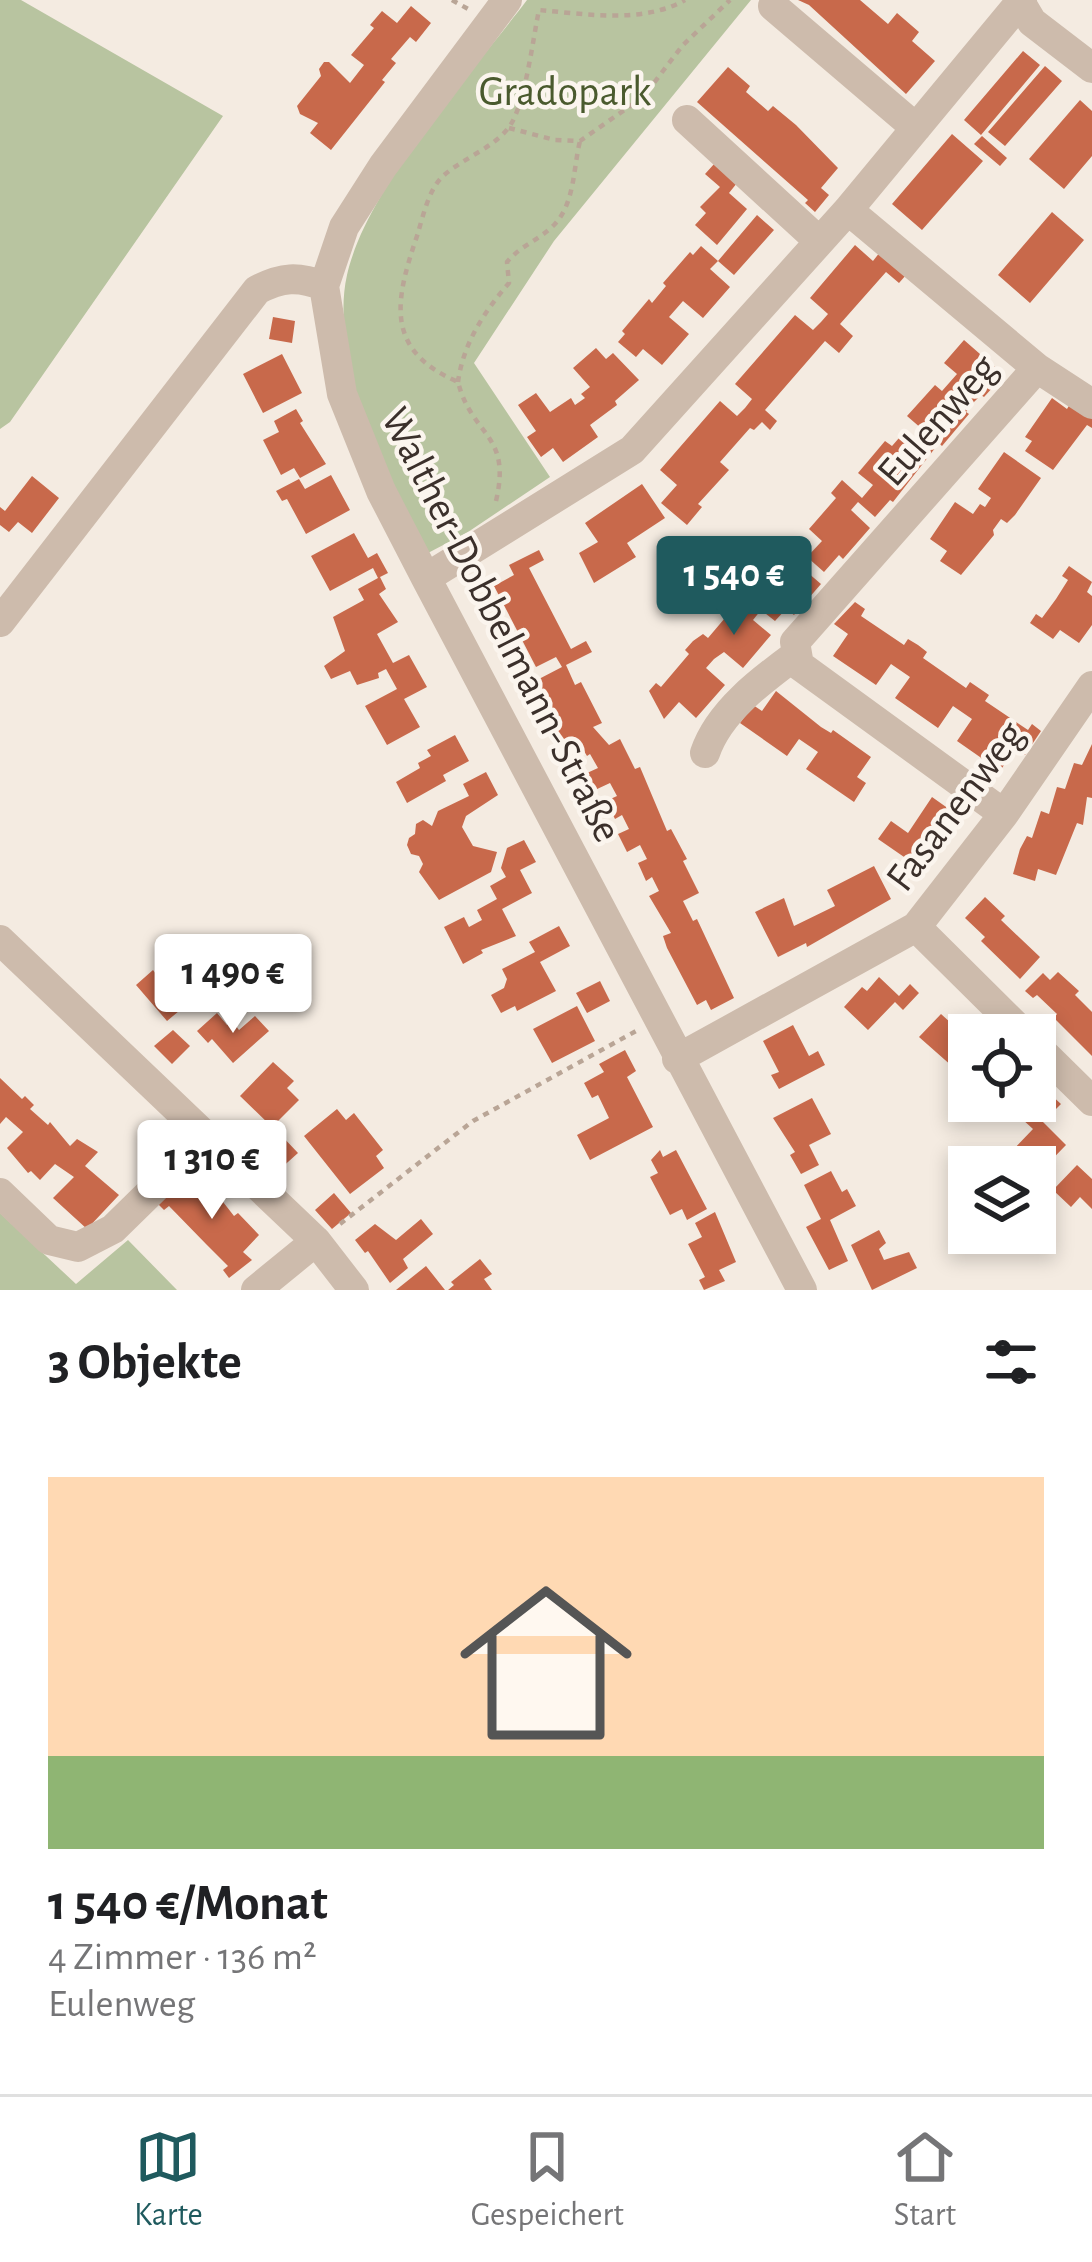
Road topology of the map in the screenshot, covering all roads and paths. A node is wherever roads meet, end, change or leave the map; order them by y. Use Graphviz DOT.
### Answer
graph roads {
  1 [pos="452,0"];
  2 [pos="507,0"];
  3 [pos="685,0"];
  4 [pos="730,0"];
  5 [pos="1020,1"];
  6 [pos="460,5"];
  7 [pos="773,6"];
  8 [pos="1092,68"];
  9 [pos="687,120"];
  10 [pos="509,128"];
  11 [pos="916,128"];
  12 [pos="580,141"];
  13 [pos="848,210"];
  14 [pos="819,241"];
  15 [pos="325,286"];
  16 [pos="1037,368"];
  17 [pos="458,382"];
  18 [pos="1092,404"];
  19 [pos="490,541"];
  20 [pos="426,578"];
  21 [pos="0,622"];
  22 [pos="797,654"];
  23 [pos="1092,686"];
  24 [pos="705,753"];
  25 [pos="1004,814"];
  26 [pos="916,928"];
  27 [pos="0,940"];
  28 [pos="1004,1014"];
  29 [pos="657,1020"];
  30 [pos="677,1059"];
  31 [pos="1056,1066"];
  32 [pos="1092,1101"];
  33 [pos="207,1137"];
  34 [pos="0,1193"];
  35 [pos="316,1241"];
  36 [pos="256,1290"];
  37 [pos="354,1290"];
  38 [pos="802,1290"];
  1 -- 6 [label="path"];
  2 -- 15 [label="street, Walther-Dobbelmann-Straße"];
  3 -- 10 [label="path"];
  4 -- 12 [label="path"];
  5 -- 8 [label="street"];
  5 -- 11 [label="street"];
  7 -- 11 [label="street"];
  9 -- 14 [label="street"];
  10 -- 12 [label="path"];
  10 -- 17 [label="path"];
  11 -- 13 [label="street"];
  12 -- 17 [label="path"];
  13 -- 14 [label="street"];
  13 -- 16 [label="street"];
  14 -- 19 [label="street"];
  15 -- 20 [label="street, Walther-Dobbelmann-Straße"];
  15 -- 21 [label="street"];
  16 -- 18 [label="street"];
  16 -- 22 [label="street, Eulenweg"];
  17 -- 19 [label="path"];
  19 -- 20 [label="street"];
  20 -- 29 [label="street, Walther-Dobbelmann-Straße"];
  22 -- 24 [label="street"];
  22 -- 25 [label="street"];
  23 -- 25 [label="street, Fasanenweg"];
  25 -- 26 [label="street, Fasanenweg"];
  26 -- 28 [label="street"];
  26 -- 30 [label="street, Fasanenweg"];
  27 -- 33 [label="street"];
  29 -- 30 [label="street, Walther-Dobbelmann-Straße"];
  29 -- 35 [label="path"];
  30 -- 38 [label="street, Walther-Dobbelmann-Straße"];
  31 -- 32 [label="street"];
  33 -- 34 [label="street"];
  33 -- 35 [label="street"];
  35 -- 36 [label="street"];
  35 -- 37 [label="street"];
}
